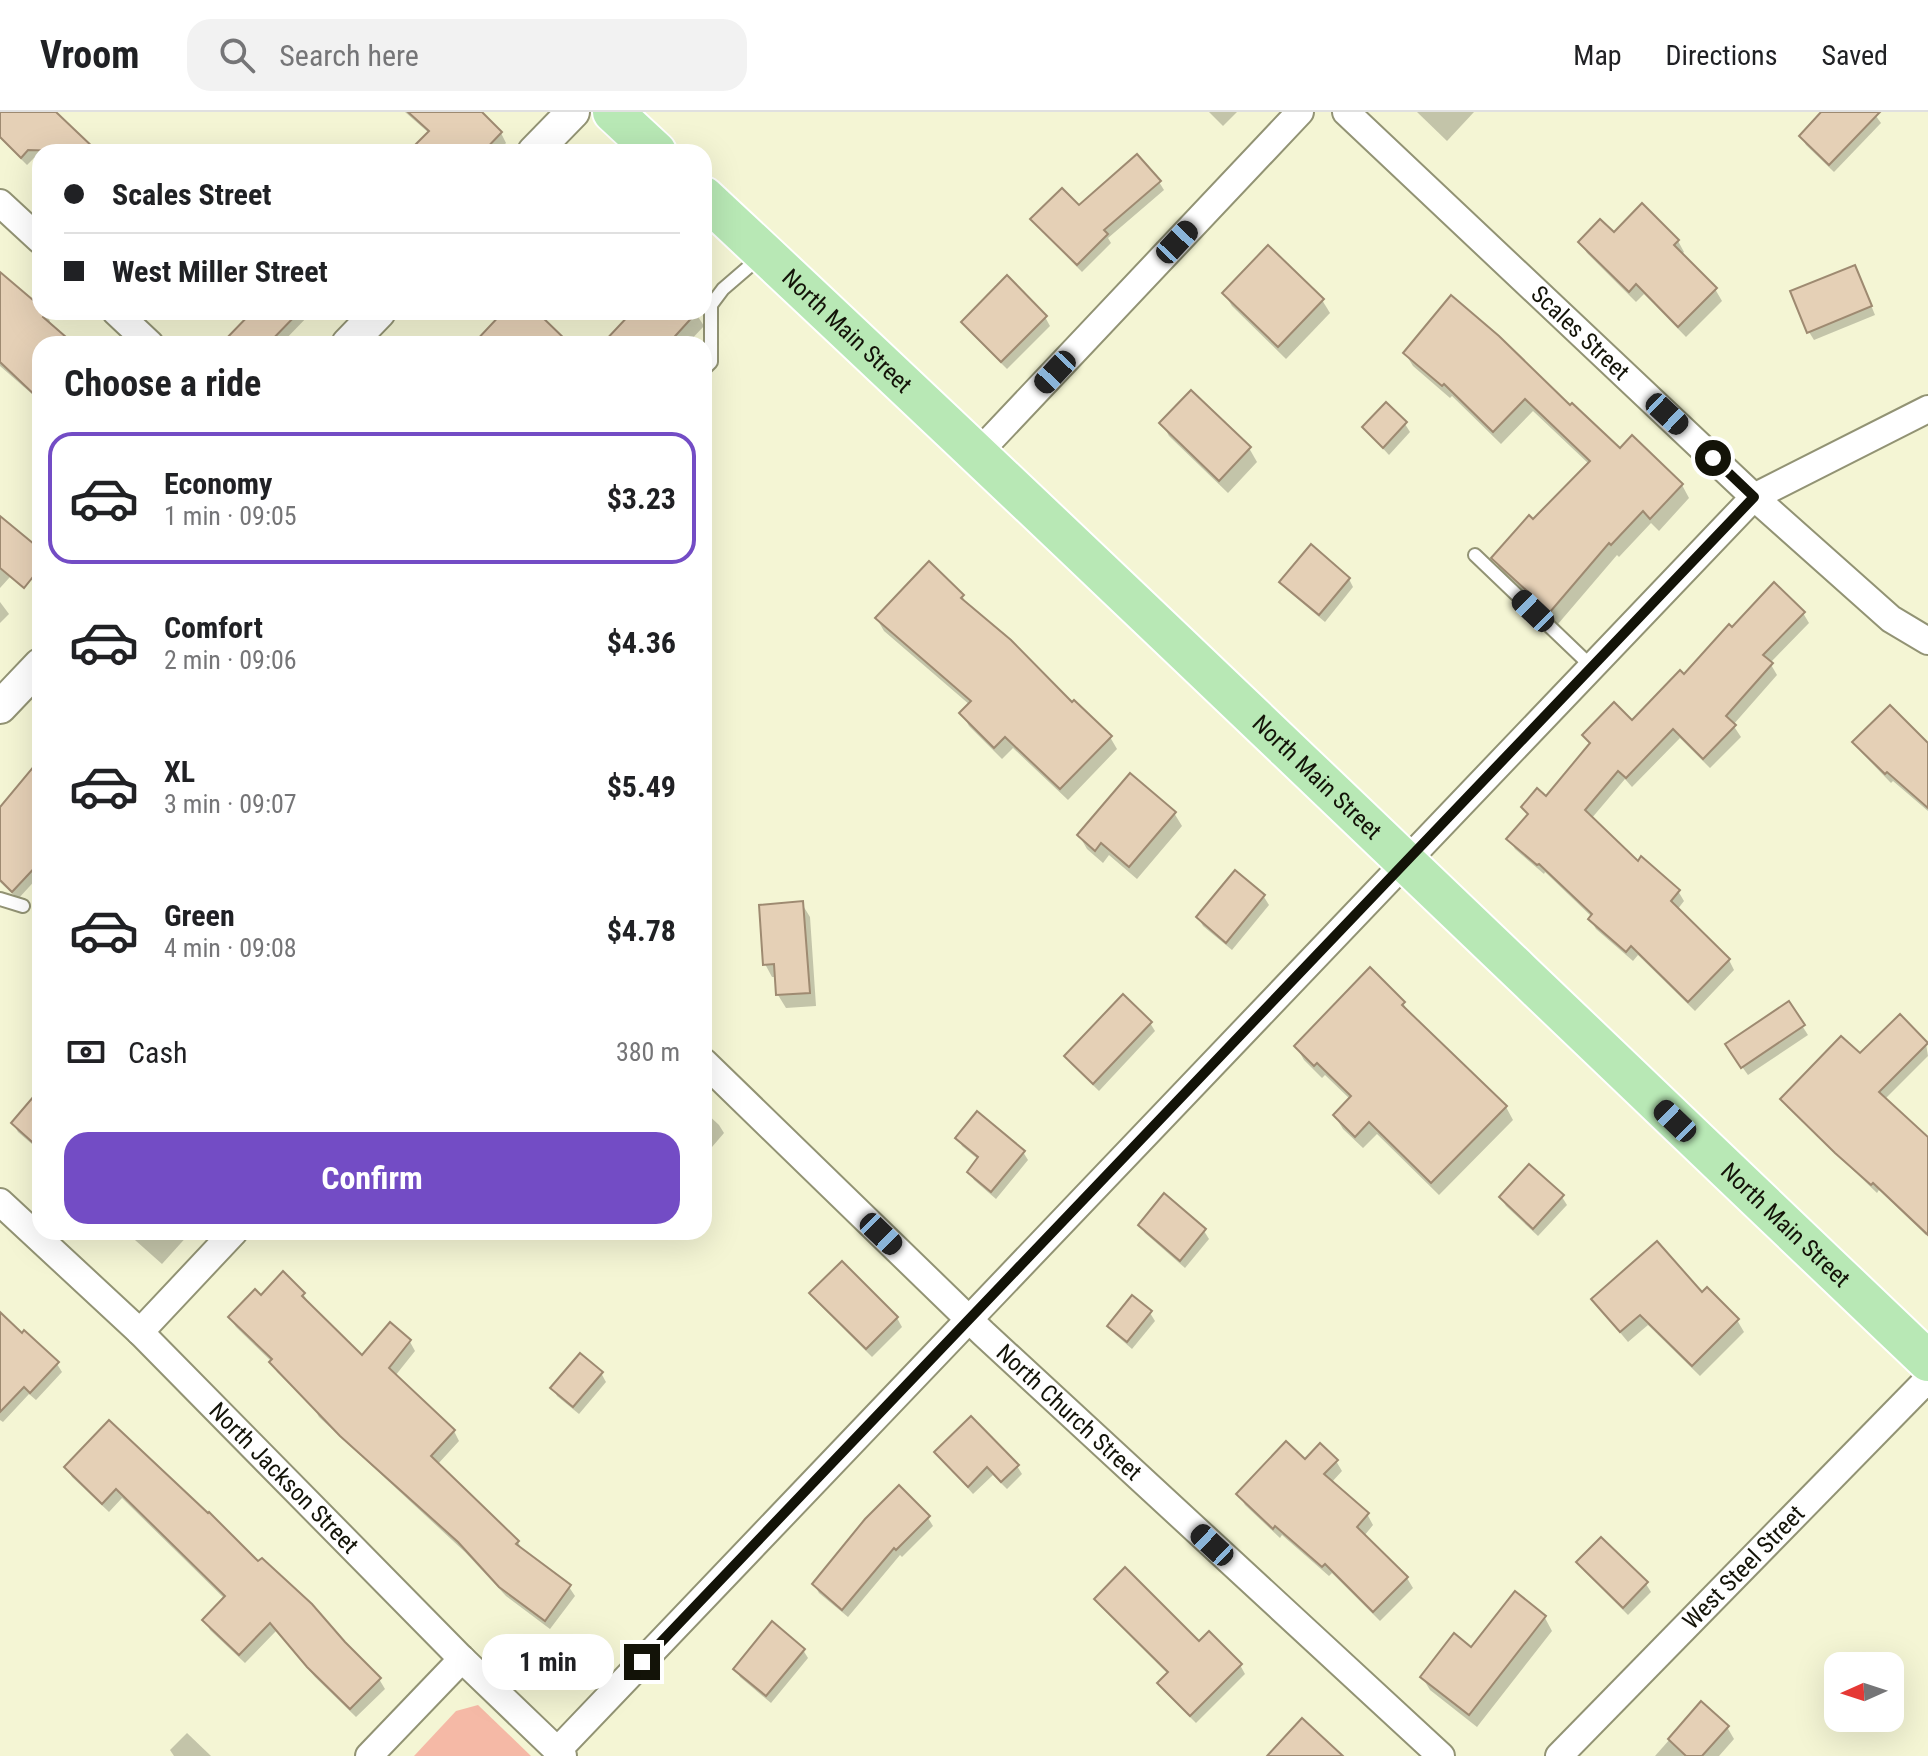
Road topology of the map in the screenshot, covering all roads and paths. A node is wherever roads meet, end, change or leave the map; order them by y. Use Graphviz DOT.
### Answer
graph roads {
  1 [pos="573,112"];
  2 [pos="613,112"];
  3 [pos="1300,112"];
  4 [pos="1346,112"];
  5 [pos="542,144"];
  6 [pos="647,144"];
  7 [pos="0,203"];
  8 [pos="712,204"];
  9 [pos="32,233"];
  10 [pos="764,253"];
  11 [pos="712,298"];
  12 [pos="124,320"];
  13 [pos="371,320"];
  14 [pos="142,336"];
  15 [pos="356,336"];
  16 [pos="1928,409"];
  17 [pos="979,452"];
  18 [pos="1754,497"];
  19 [pos="1475,555"];
  20 [pos="1928,641"];
  21 [pos="1591,666"];
  22 [pos="32,673"];
  23 [pos="0,707"];
  24 [pos="1404,862"];
  25 [pos="0,899"];
  26 [pos="23,906"];
  27 [pos="712,1070"];
  28 [pos="0,1202"];
  29 [pos="32,1232"];
  30 [pos="41,1240"];
  31 [pos="226,1240"];
  32 [pos="969,1320"];
  33 [pos="140,1332"];
  34 [pos="1928,1361"];
  35 [pos="1928,1379"];
  36 [pos="462,1659"];
  37 [pos="560,1753"];
  38 [pos="369,1756"];
  39 [pos="1441,1756"];
  40 [pos="1559,1756"];
  1 -- 5 [label="street"];
  2 -- 6 [label="main road"];
  3 -- 17 [label="street"];
  4 -- 18 [label="street, Scales Street"];
  7 -- 9 [label="street"];
  8 -- 10 [label="main road, North Main Street"];
  10 -- 11 [label="lane"];
  10 -- 17 [label="main road, North Main Street"];
  12 -- 14 [label="street"];
  13 -- 15 [label="street"];
  16 -- 18 [label="street"];
  17 -- 24 [label="main road, North Main Street"];
  18 -- 20 [label="street, Scales Street"];
  18 -- 21 [label="street"];
  19 -- 21 [label="lane"];
  21 -- 24 [label="street"];
  22 -- 23 [label="street"];
  24 -- 32 [label="street"];
  24 -- 34 [label="main road, North Main Street"];
  25 -- 26 [label="lane"];
  27 -- 32 [label="street, North Church Street"];
  28 -- 29 [label="street, North Jackson Street"];
  30 -- 33 [label="street, North Jackson Street"];
  31 -- 33 [label="street"];
  32 -- 37 [label="street"];
  32 -- 39 [label="street, North Church Street"];
  33 -- 36 [label="street, North Jackson Street"];
  35 -- 40 [label="street, West Steel Street"];
  36 -- 37 [label="street, North Jackson Street"];
  36 -- 38 [label="street"];
}
